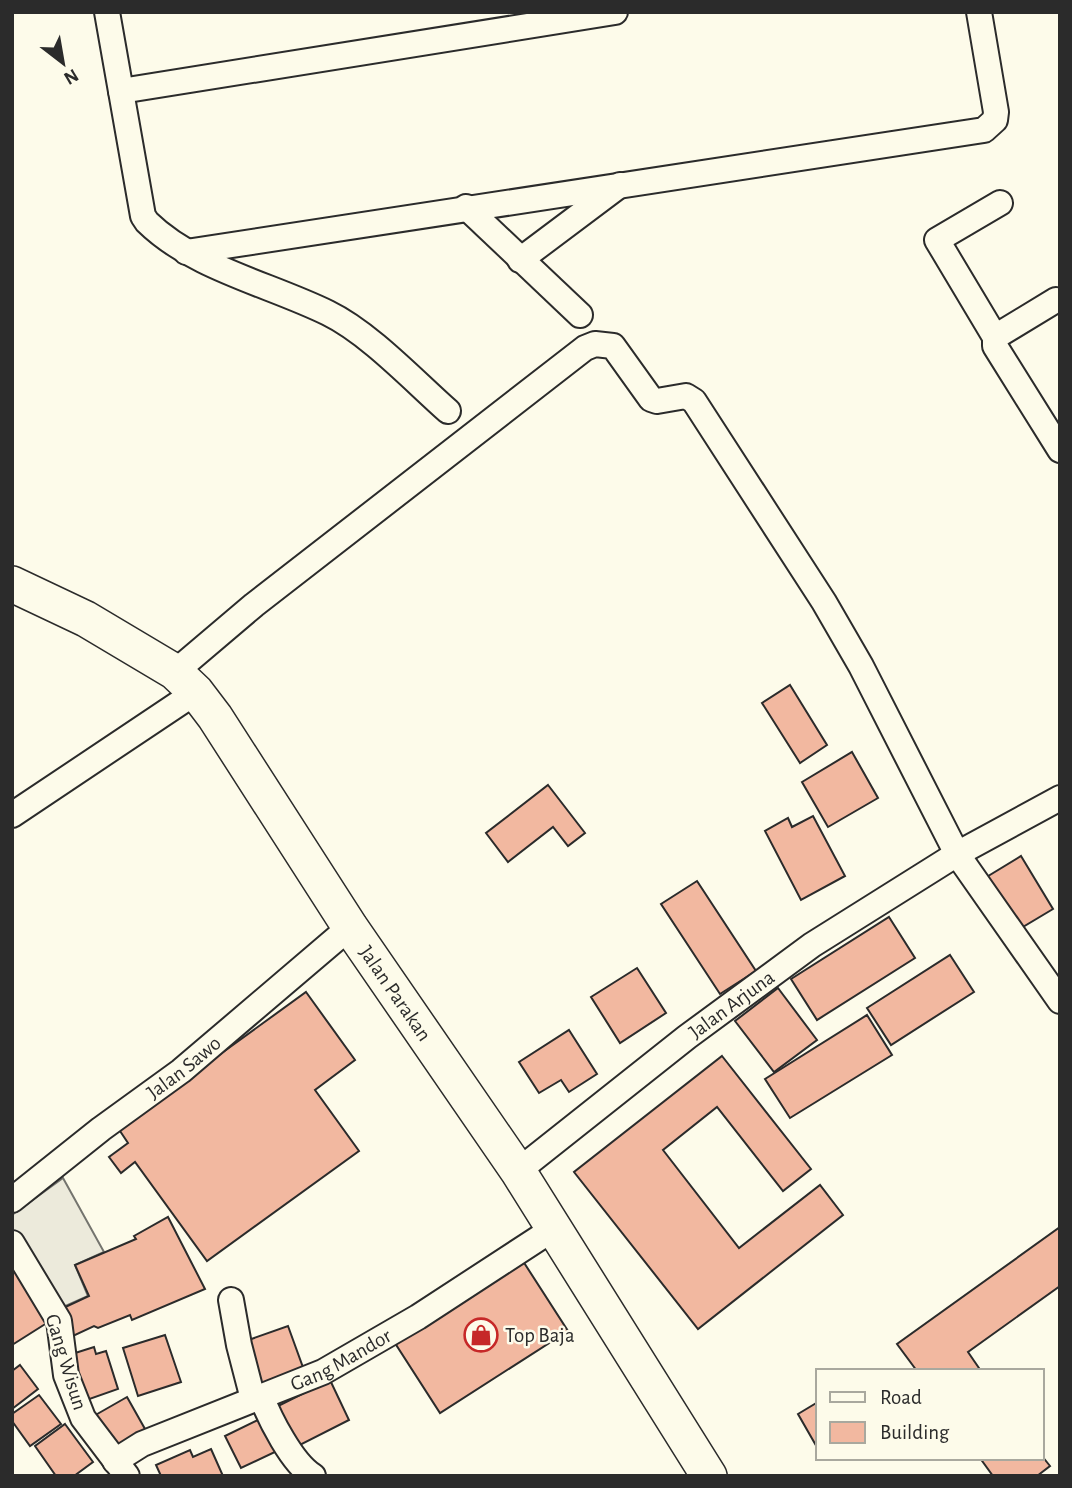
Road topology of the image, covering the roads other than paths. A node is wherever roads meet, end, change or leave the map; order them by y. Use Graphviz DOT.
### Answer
graph roads {
  1 [pos="107,12"];
  2 [pos="615,12"];
  3 [pos="979,12"];
  4 [pos="121,91"];
  5 [pos="621,184"];
  6 [pos="1000,203"];
  7 [pos="466,207"];
  8 [pos="186,252"];
  9 [pos="520,260"];
  10 [pos="1056,300"];
  11 [pos="580,315"];
  12 [pos="995,337"];
  13 [pos="448,411"];
  14 [pos="1060,450"];
  15 [pos="12,584"];
  16 [pos="186,682"];
  17 [pos="1060,798"];
  18 [pos="12,815"];
  19 [pos="957,854"];
  20 [pos="350,927"];
  21 [pos="1060,1001"];
  22 [pos="518,1171"];
  23 [pos="12,1200"];
  24 [pos="553,1229"];
  25 [pos="12,1243"];
  26 [pos="230,1300"];
  27 [pos="257,1398"];
  28 [pos="121,1468"];
  29 [pos="313,1476"];
  30 [pos="709,1476"];
  1 -- 4 [label="street"];
  2 -- 4 [label="street"];
  3 -- 5 [label="street"];
  4 -- 8 [label="street"];
  5 -- 7 [label="street"];
  5 -- 9 [label="street"];
  6 -- 12 [label="street"];
  7 -- 8 [label="street"];
  7 -- 9 [label="street"];
  8 -- 13 [label="street"];
  9 -- 11 [label="street"];
  10 -- 12 [label="street"];
  12 -- 14 [label="street"];
  15 -- 16 [label="street, Jalan Parakan"];
  16 -- 18 [label="street"];
  16 -- 19 [label="street"];
  16 -- 20 [label="street, Jalan Parakan"];
  17 -- 19 [label="street, Jalan Arjuna"];
  19 -- 21 [label="street"];
  19 -- 22 [label="street, Jalan Arjuna"];
  20 -- 22 [label="street, Jalan Parakan"];
  20 -- 23 [label="street, Jalan Sawo"];
  22 -- 24 [label="street, Jalan Parakan"];
  24 -- 27 [label="street, Gang Mandor"];
  24 -- 30 [label="street, Jalan Parakan"];
  25 -- 28 [label="street, Gang Wisun"];
  26 -- 27 [label="street"];
  27 -- 28 [label="street, Gang Mandor"];
  27 -- 29 [label="street"];
}
